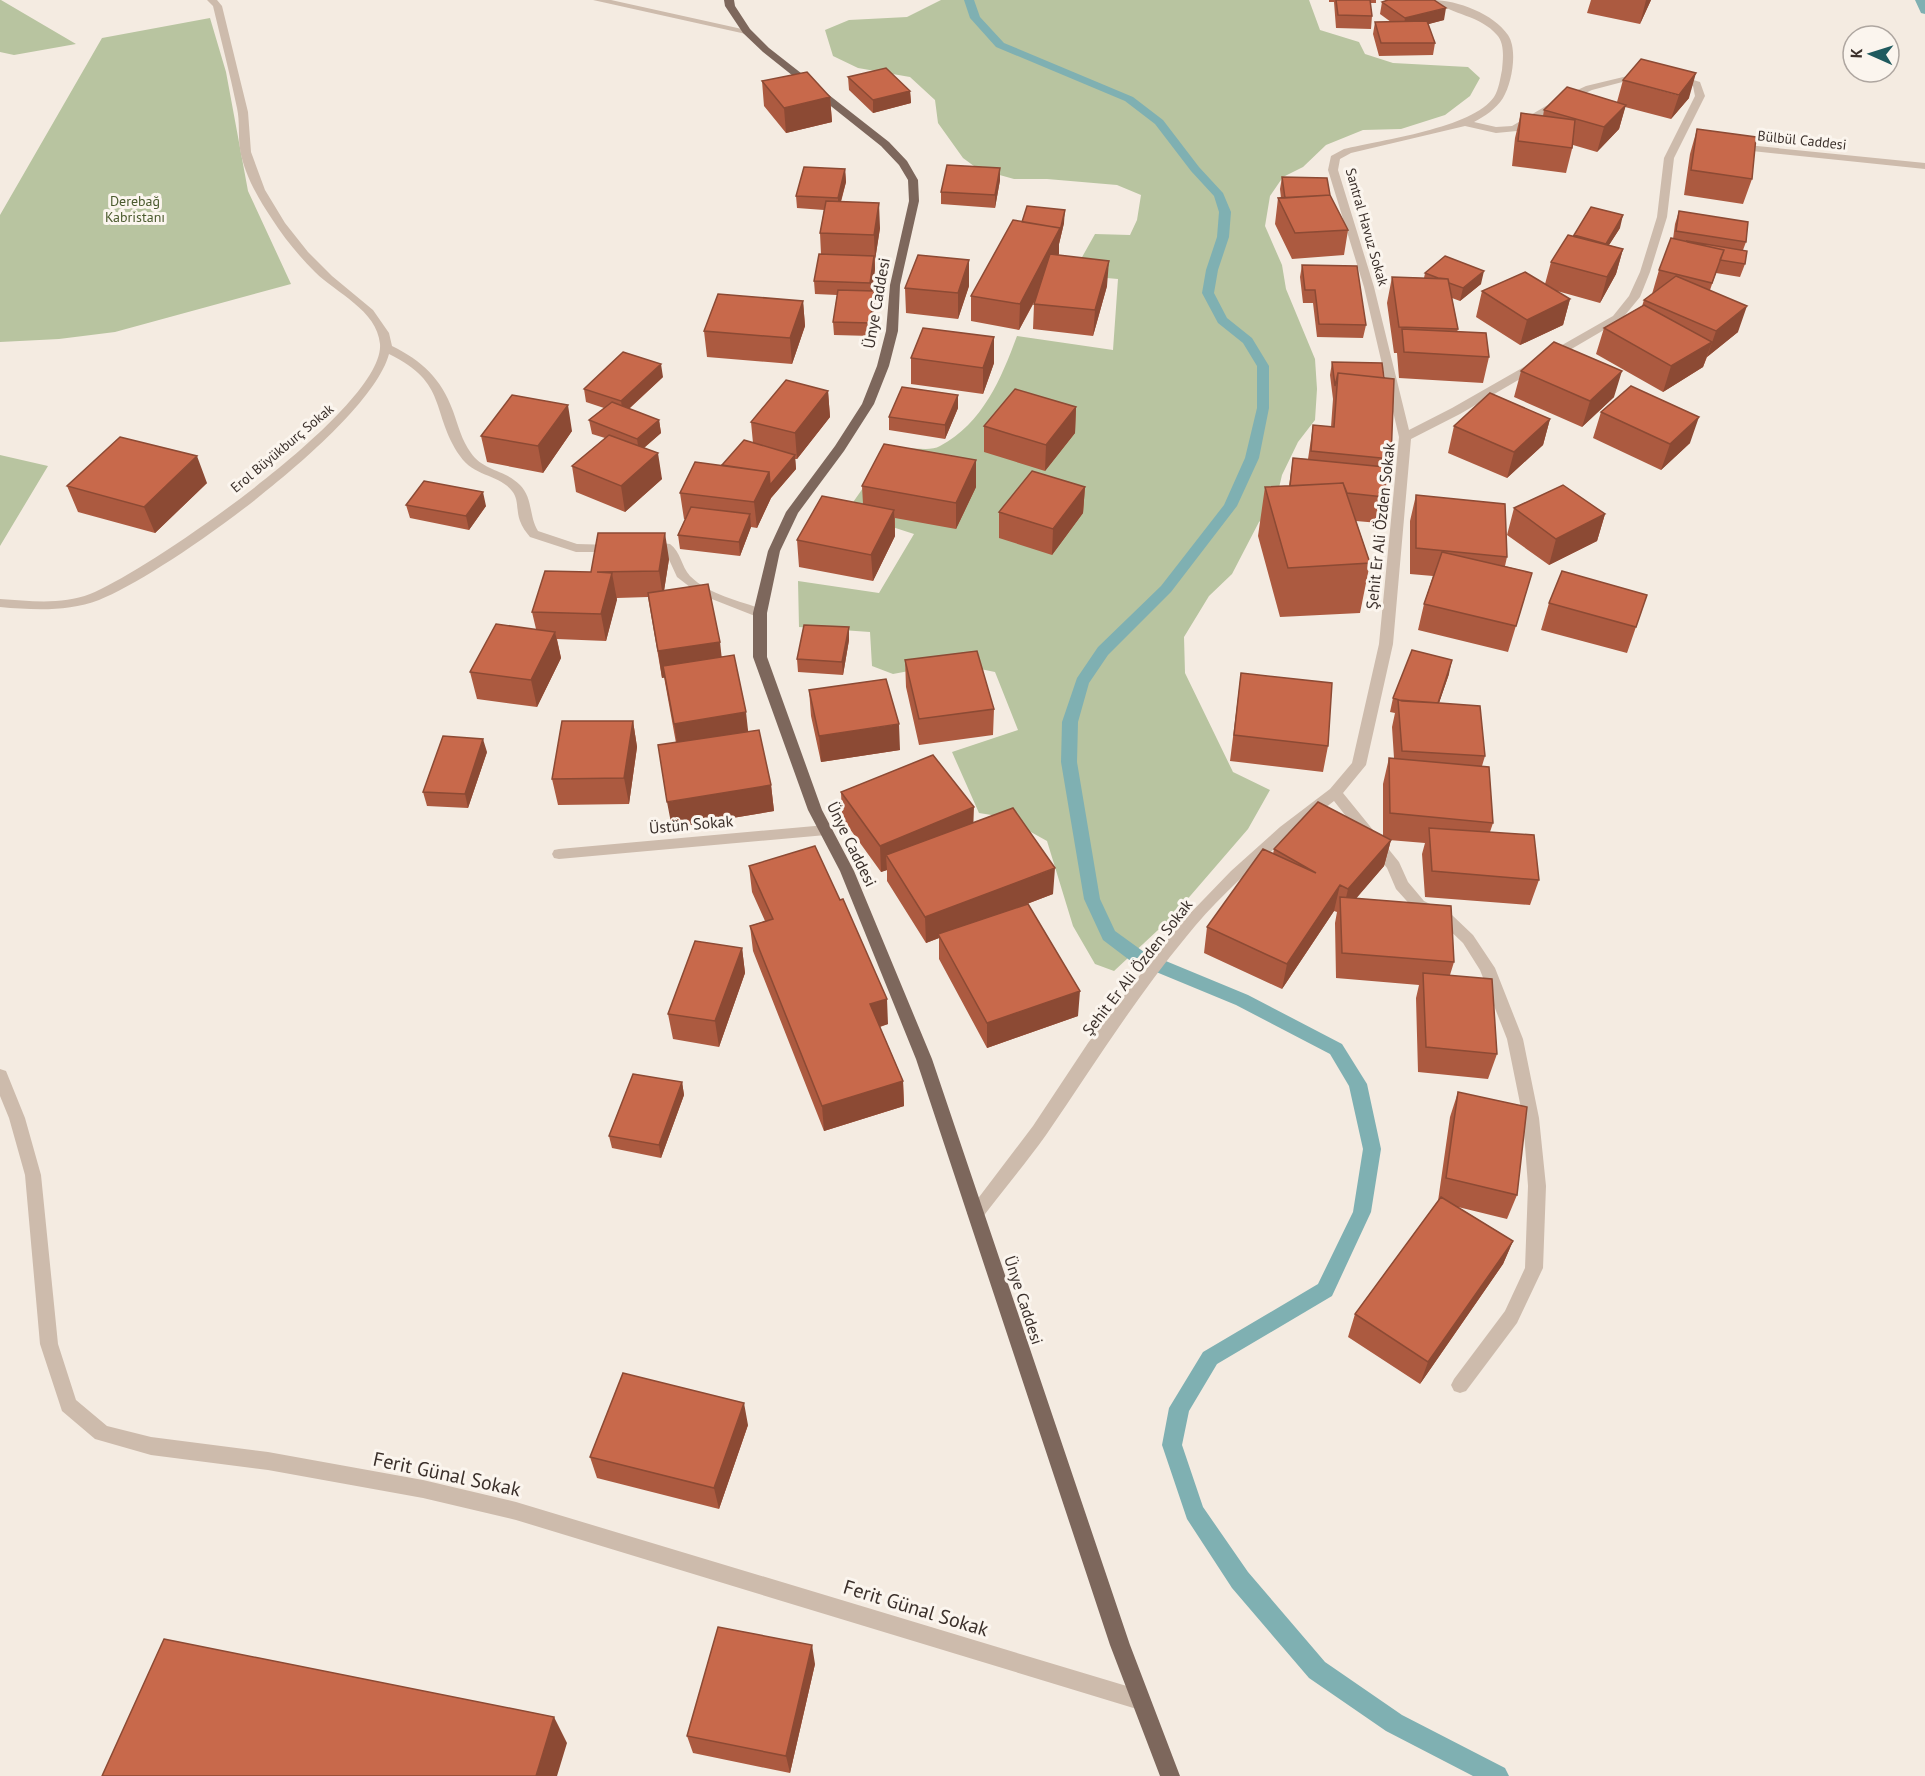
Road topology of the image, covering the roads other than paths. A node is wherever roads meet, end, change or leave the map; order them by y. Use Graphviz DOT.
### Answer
graph roads {
  1 [pos="212,0"];
  2 [pos="598,0"];
  3 [pos="729,0"];
  4 [pos="1438,0"];
  5 [pos="746,31"];
  6 [pos="1465,123"];
  7 [pos="1723,146"];
  8 [pos="1925,166"];
  9 [pos="386,348"];
  10 [pos="1405,437"];
  11 [pos="0,603"];
  12 [pos="760,613"];
  13 [pos="1335,793"];
  14 [pos="826,830"];
  15 [pos="559,854"];
  16 [pos="0,1076"];
  17 [pos="976,1213"];
  18 [pos="1460,1385"];
  19 [pos="1140,1700"];
  20 [pos="1170,1776"];
  1 -- 9 [label="street"];
  2 -- 5 [label="street"];
  3 -- 5 [label="main road, Ünye Caddesi"];
  4 -- 6 [label="street, Santral Havuz Sokak"];
  5 -- 12 [label="main road, Ünye Caddesi"];
  6 -- 10 [label="street, Santral Havuz Sokak"];
  6 -- 10 [label="street, Şehit Er Ali Özden Sokak"];
  7 -- 8 [label="street, Bülbül Caddesi"];
  9 -- 11 [label="street, Erol Büyükburç Sokak"];
  9 -- 12 [label="street"];
  10 -- 13 [label="street, Şehit Er Ali Özden Sokak"];
  12 -- 14 [label="main road, Ünye Caddesi"];
  13 -- 17 [label="street, Şehit Er Ali Özden Sokak"];
  13 -- 18 [label="street"];
  14 -- 15 [label="street, Üstün Sokak"];
  14 -- 17 [label="main road, Ünye Caddesi"];
  16 -- 19 [label="street, Ferit Günal Sokak"];
  17 -- 19 [label="main road, Ünye Caddesi"];
  19 -- 20 [label="main road, Ünye Caddesi"];
}
